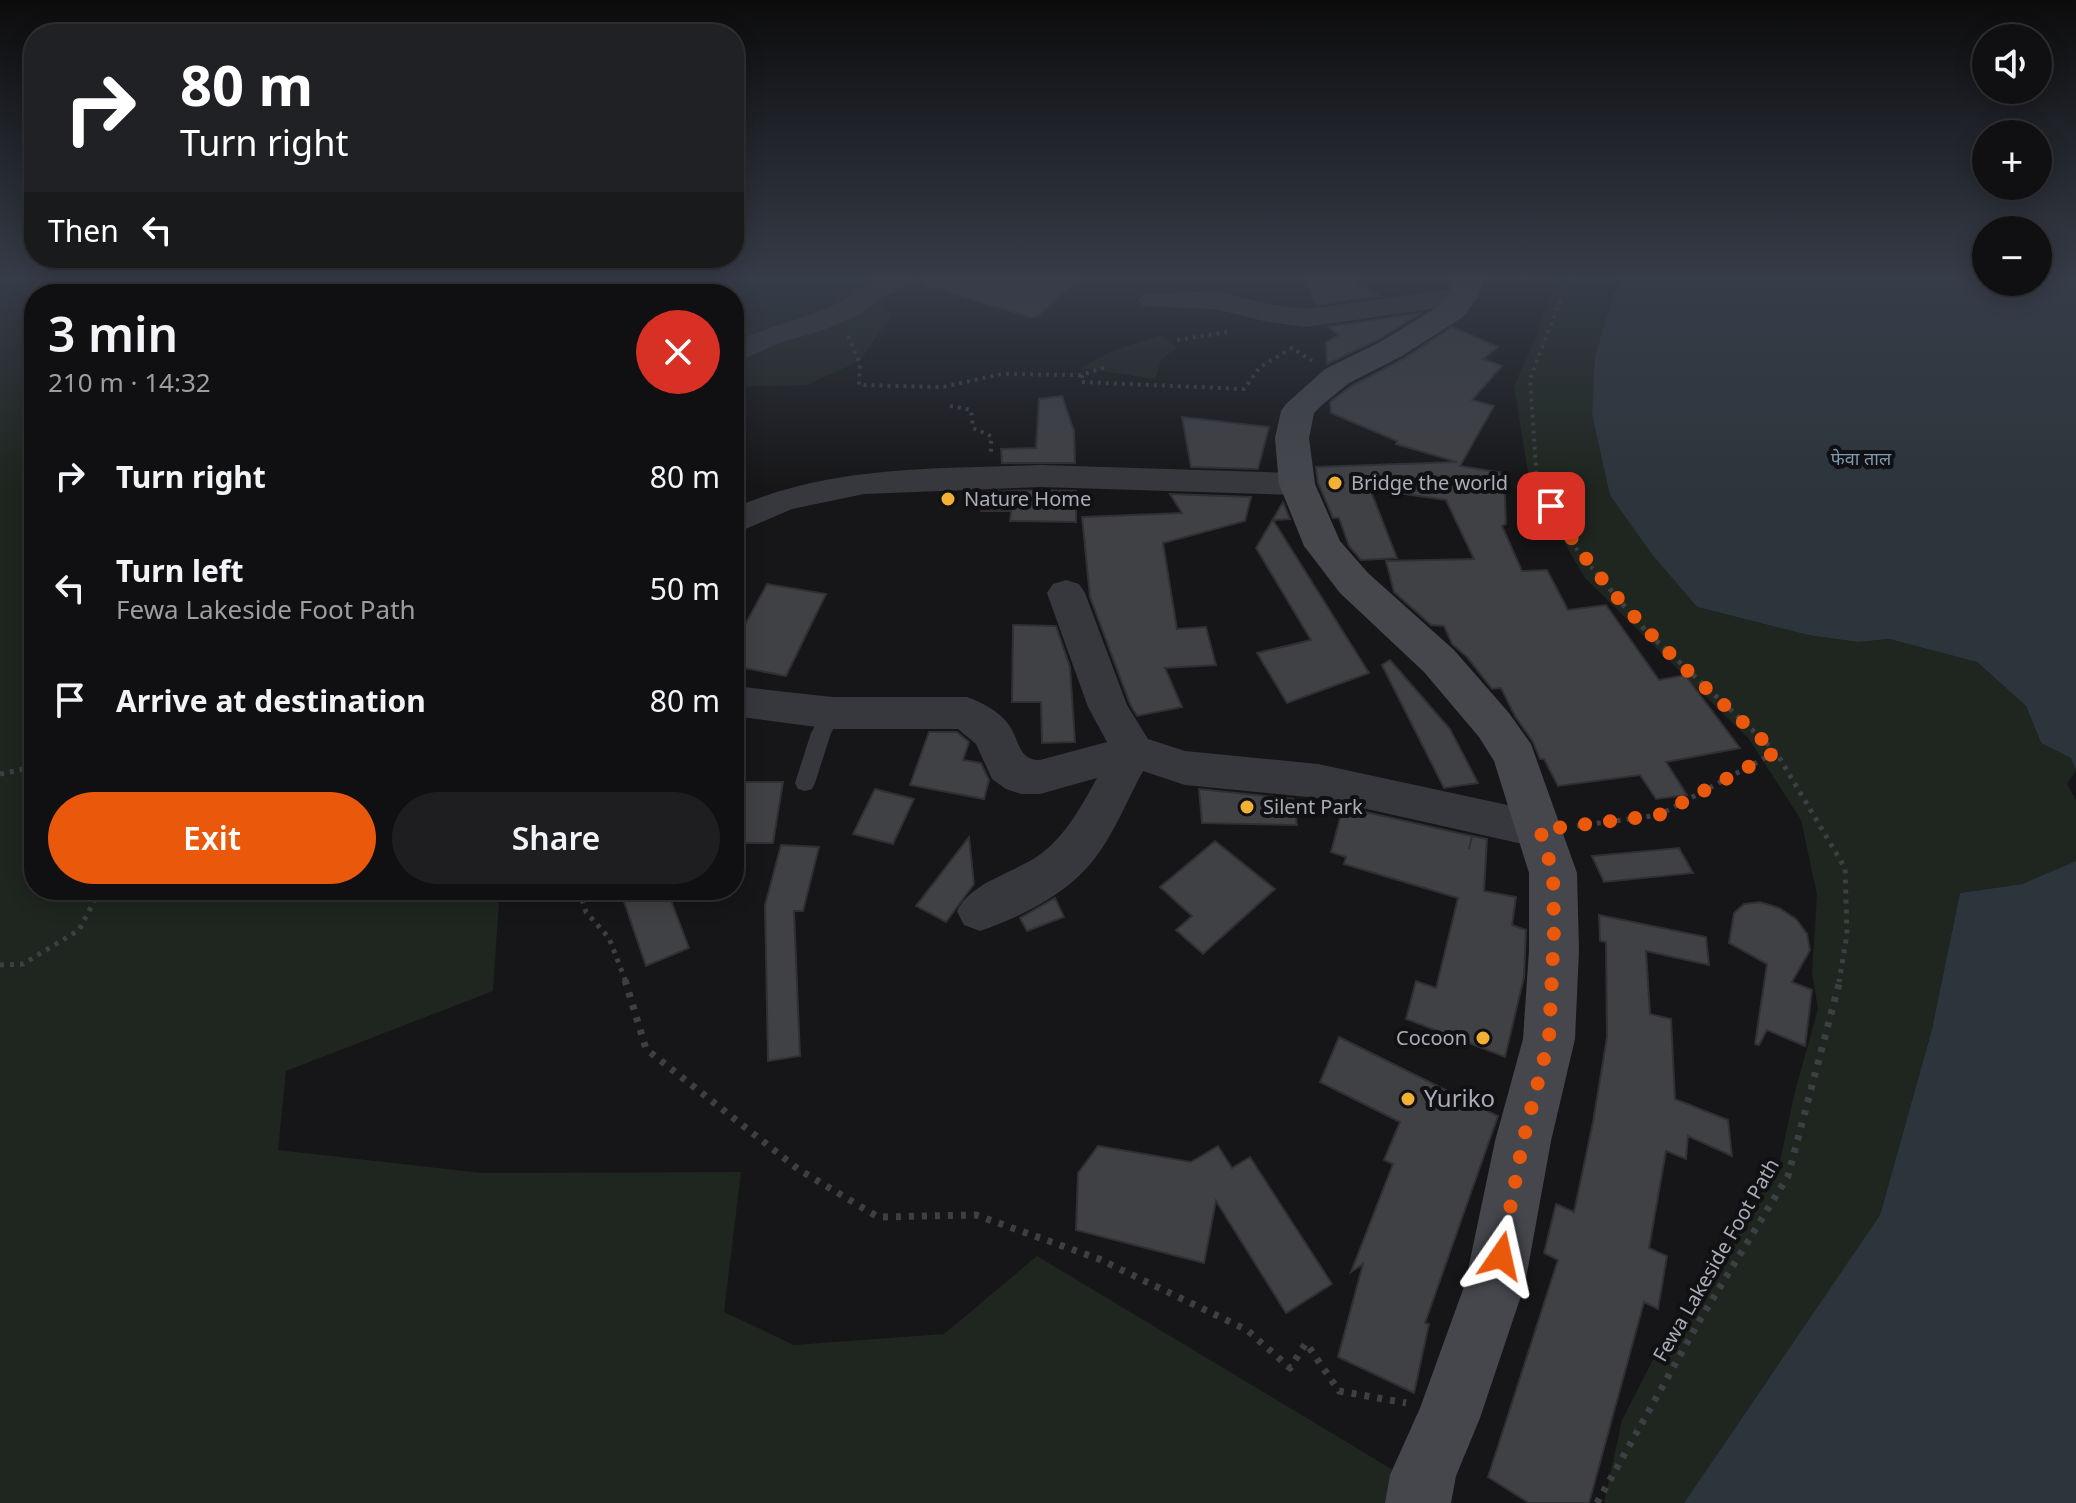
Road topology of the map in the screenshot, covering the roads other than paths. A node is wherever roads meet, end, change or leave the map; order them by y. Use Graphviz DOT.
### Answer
graph roads {
  1 [pos="1388,348"];
  2 [pos="1297,484"];
  3 [pos="744,518"];
  4 [pos="1066,593"];
  5 [pos="744,702"];
  6 [pos="832,713"];
  7 [pos="1133,751"];
  8 [pos="805,783"];
  9 [pos="1540,830"];
  10 [pos="980,911"];
  11 [pos="1418,1503"];
  1 -- 2 [label="main road"];
  2 -- 3 [label="street"];
  2 -- 9 [label="main road"];
  4 -- 7 [label="street"];
  5 -- 6 [label="street"];
  6 -- 7 [label="street"];
  6 -- 8 [label="lane"];
  7 -- 9 [label="street"];
  7 -- 10 [label="street"];
  9 -- 11 [label="main road"];
}
